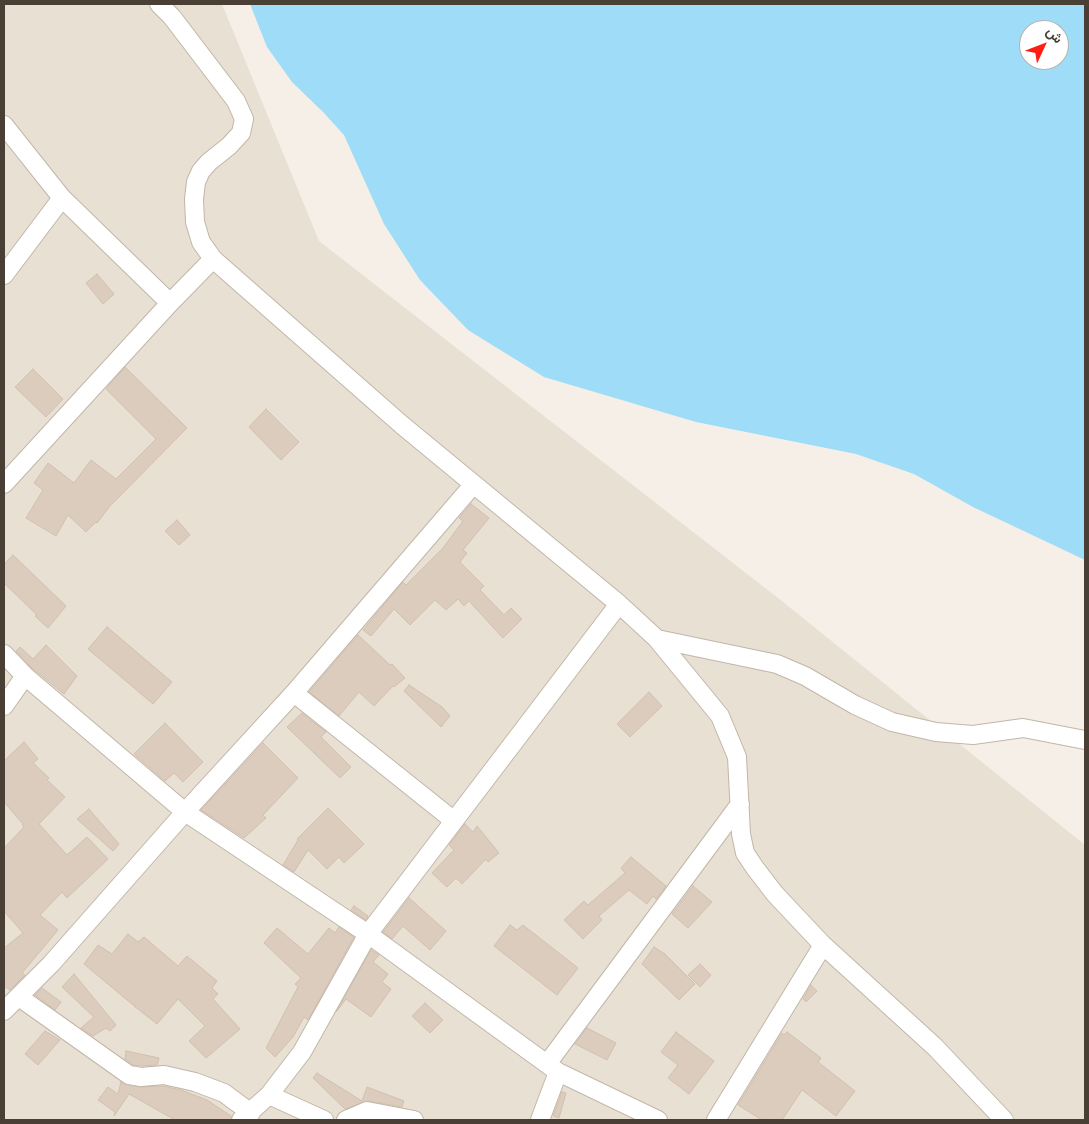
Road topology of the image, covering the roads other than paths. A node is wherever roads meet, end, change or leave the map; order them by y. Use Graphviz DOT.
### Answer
graph roads {
  1 [pos="159,4"];
  2 [pos="4,125"];
  3 [pos="62,198"];
  4 [pos="213,259"];
  5 [pos="4,274"];
  6 [pos="170,303"];
  7 [pos="4,484"];
  8 [pos="473,485"];
  9 [pos="619,604"];
  10 [pos="657,639"];
  11 [pos="4,654"];
  12 [pos="25,676"];
  13 [pos="294,693"];
  14 [pos="4,706"];
  15 [pos="1085,740"];
  16 [pos="740,804"];
  17 [pos="185,812"];
  18 [pos="453,820"];
  19 [pos="368,934"];
  20 [pos="822,945"];
  21 [pos="19,997"];
  22 [pos="4,1011"];
  23 [pos="552,1068"];
  24 [pos="269,1095"];
  25 [pos="246,1117"];
  26 [pos="324,1120"];
  27 [pos="346,1120"];
  28 [pos="414,1120"];
  29 [pos="540,1120"];
  30 [pos="658,1120"];
  31 [pos="716,1120"];
  32 [pos="1004,1120"];
  1 -- 4 [label="street"];
  2 -- 3 [label="street"];
  3 -- 5 [label="street"];
  3 -- 6 [label="street"];
  4 -- 6 [label="street"];
  4 -- 8 [label="street"];
  6 -- 7 [label="street"];
  8 -- 9 [label="street"];
  8 -- 13 [label="street"];
  9 -- 10 [label="street"];
  9 -- 18 [label="street"];
  10 -- 15 [label="street"];
  10 -- 16 [label="street"];
  11 -- 12 [label="street"];
  12 -- 14 [label="street"];
  12 -- 17 [label="street"];
  13 -- 17 [label="street"];
  13 -- 18 [label="street"];
  16 -- 20 [label="street"];
  16 -- 23 [label="street"];
  17 -- 19 [label="street"];
  17 -- 21 [label="street"];
  18 -- 19 [label="street"];
  19 -- 23 [label="street"];
  19 -- 24 [label="street"];
  20 -- 31 [label="street"];
  20 -- 32 [label="street"];
  21 -- 22 [label="street"];
  21 -- 25 [label="street"];
  23 -- 29 [label="street"];
  23 -- 30 [label="street"];
  24 -- 25 [label="street"];
  24 -- 26 [label="street"];
  27 -- 28 [label="street"];
}
